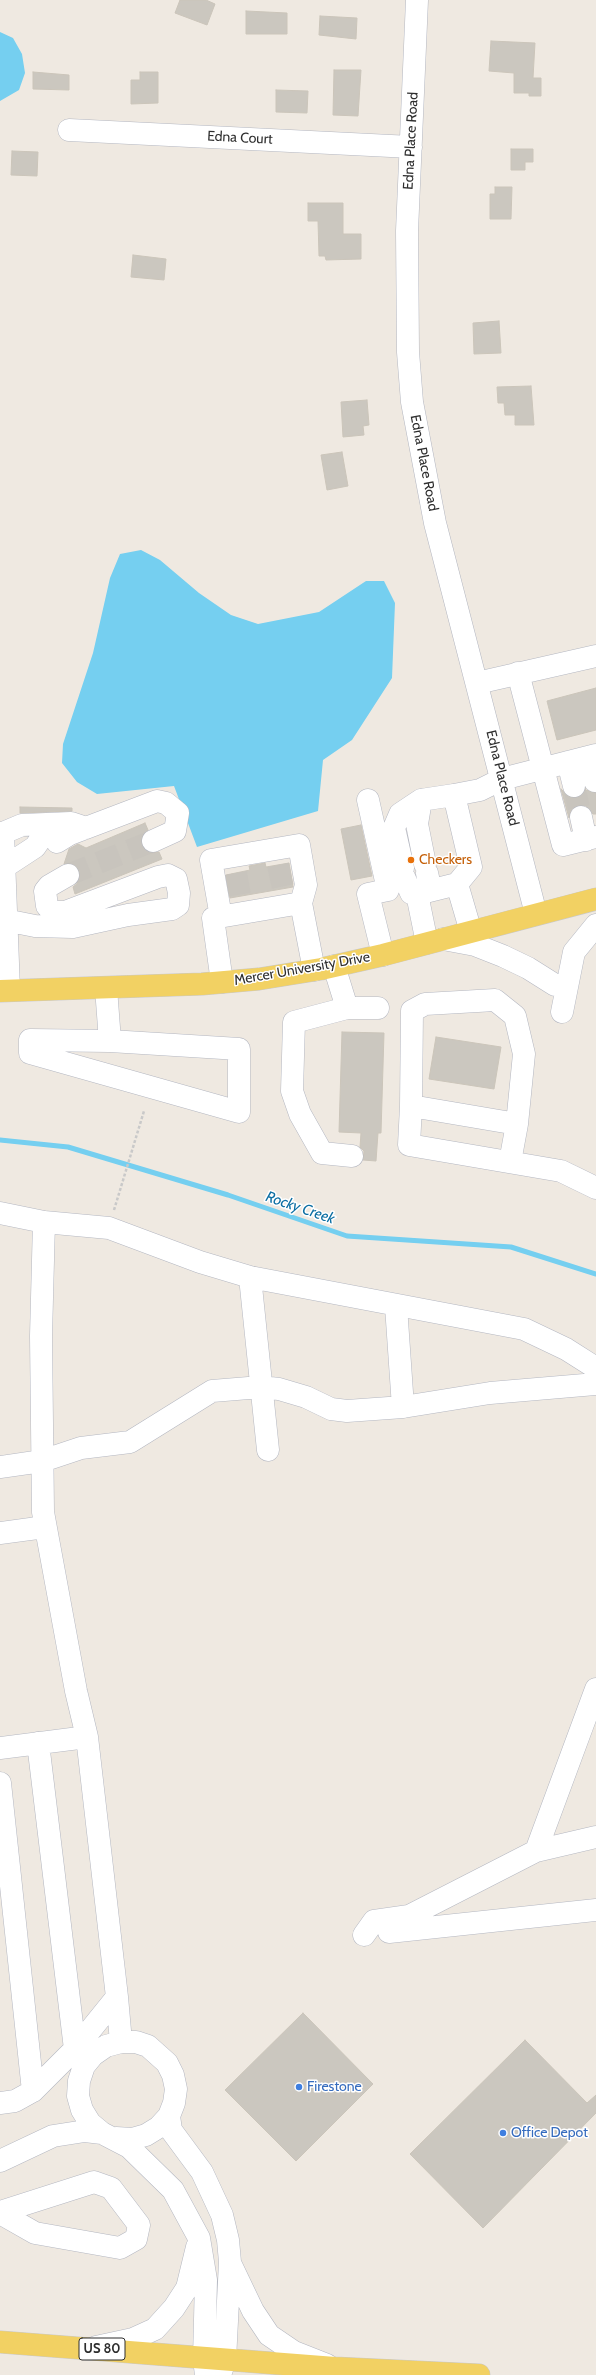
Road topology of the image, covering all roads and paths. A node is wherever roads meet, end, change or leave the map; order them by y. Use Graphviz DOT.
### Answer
graph roads {
  1 [pos="417,0"];
  2 [pos="69,130"];
  3 [pos="411,147"];
  4 [pos="596,656"];
  5 [pos="518,673"];
  6 [pos="477,683"];
  7 [pos="592,756"];
  8 [pos="568,762"];
  9 [pos="543,768"];
  10 [pos="502,779"];
  11 [pos="454,795"];
  12 [pos="368,800"];
  13 [pos="421,800"];
  14 [pos="581,817"];
  15 [pos="1,833"];
  16 [pos="56,838"];
  17 [pos="591,838"];
  18 [pos="153,841"];
  19 [pos="3,868"];
  20 [pos="68,875"];
  21 [pos="408,880"];
  22 [pos="457,884"];
  23 [pos="290,899"];
  24 [pos="596,899"];
  25 [pos="536,914"];
  26 [pos="221,917"];
  27 [pos="3,919"];
  28 [pos="596,925"];
  29 [pos="471,932"];
  30 [pos="435,941"];
  31 [pos="383,955"];
  32 [pos="324,968"];
  33 [pos="222,982"];
  34 [pos="555,985"];
  35 [pos="106,988"];
  36 [pos="4,990"];
  37 [pos="347,1008"];
  38 [pos="378,1008"];
  39 [pos="562,1012"];
  40 [pos="110,1041"];
  41 [pos="411,1106"];
  42 [pos="144,1111"];
  43 [pos="517,1124"];
  44 [pos="352,1156"];
  45 [pos="510,1162"];
  46 [pos="596,1188"];
  47 [pos="117,1201"];
  48 [pos="0,1213"];
  49 [pos="44,1222"];
  50 [pos="250,1277"];
  51 [pos="396,1306"];
  52 [pos="596,1368"];
  53 [pos="596,1384"];
  54 [pos="260,1387"];
  55 [pos="403,1407"];
  56 [pos="268,1450"];
  57 [pos="42,1461"];
  58 [pos="0,1467"];
  59 [pos="45,1527"];
  60 [pos="0,1533"];
  61 [pos="596,1688"];
  62 [pos="87,1737"];
  63 [pos="38,1743"];
  64 [pos="0,1748"];
  65 [pos="0,1783"];
  66 [pos="596,1837"];
  67 [pos="536,1851"];
  68 [pos="596,1910"];
  69 [pos="117,1997"];
  70 [pos="121,2042"];
  71 [pos="74,2050"];
  72 [pos="79,2080"];
  73 [pos="33,2091"];
  74 [pos="0,2103"];
  75 [pos="169,2116"];
  76 [pos="53,2136"];
  77 [pos="109,2136"];
  78 [pos="0,2161"];
  79 [pos="0,2212"];
  80 [pos="200,2238"];
  81 [pos="230,2262"];
  82 [pos="0,2342"];
  83 [pos="89,2348"];
  84 [pos="214,2367"];
  85 [pos="335,2368"];
  86 [pos="479,2375"];
  1 -- 3 [label="street, Edna Place Road"];
  2 -- 3 [label="street, Edna Court"];
  3 -- 6 [label="street, Edna Place Road"];
  4 -- 5 [label="street"];
  5 -- 6 [label="street"];
  5 -- 9 [label="street"];
  6 -- 10 [label="street, Edna Place Road"];
  7 -- 8 [label="street"];
  7 -- 8 [label="street"];
  8 -- 9 [label="street"];
  9 -- 10 [label="street"];
  9 -- 17 [label="street"];
  10 -- 11 [label="street"];
  10 -- 25 [label="street, Edna Place Road"];
  11 -- 13 [label="street"];
  11 -- 22 [label="street"];
  12 -- 31 [label="street"];
  13 -- 21 [label="street"];
  13 -- 21 [label="street"];
  14 -- 17 [label="street"];
  15 -- 16 [label="street"];
  15 -- 19 [label="street"];
  16 -- 18 [label="street"];
  16 -- 19 [label="street"];
  19 -- 27 [label="street"];
  20 -- 27 [label="street"];
  21 -- 22 [label="street"];
  21 -- 30 [label="street"];
  22 -- 29 [label="street"];
  23 -- 26 [label="street"];
  23 -- 26 [label="street"];
  23 -- 32 [label="street"];
  24 -- 25 [label="main road, Mercer University Drive"];
  25 -- 29 [label="main road, Mercer University Drive"];
  26 -- 33 [label="street"];
  27 -- 36 [label="street"];
  28 -- 39 [label="street"];
  29 -- 30 [label="main road, Mercer University Drive"];
  30 -- 31 [label="main road, Mercer University Drive"];
  30 -- 34 [label="street"];
  31 -- 32 [label="main road, Mercer University Drive"];
  32 -- 33 [label="main road, Mercer University Drive"];
  32 -- 37 [label="street"];
  33 -- 35 [label="main road, Mercer University Drive"];
  35 -- 36 [label="main road, Mercer University Drive"];
  35 -- 40 [label="street"];
  37 -- 38 [label="street"];
  37 -- 44 [label="street"];
  40 -- 40 [label="street"];
  41 -- 43 [label="street"];
  41 -- 43 [label="street"];
  41 -- 45 [label="street"];
  42 -- 47 [label="path"];
  43 -- 45 [label="street"];
  45 -- 46 [label="street"];
  48 -- 49 [label="street"];
  49 -- 50 [label="street"];
  49 -- 57 [label="street"];
  50 -- 51 [label="street"];
  50 -- 54 [label="street"];
  51 -- 52 [label="street"];
  51 -- 55 [label="street"];
  53 -- 55 [label="street"];
  54 -- 55 [label="street"];
  54 -- 56 [label="street"];
  54 -- 57 [label="street"];
  57 -- 58 [label="street"];
  57 -- 59 [label="street"];
  59 -- 60 [label="street"];
  59 -- 62 [label="street"];
  61 -- 67 [label="street"];
  62 -- 63 [label="street"];
  62 -- 69 [label="street"];
  63 -- 64 [label="street"];
  63 -- 71 [label="street"];
  65 -- 73 [label="street"];
  66 -- 67 [label="street"];
  67 -- 68 [label="street"];
  69 -- 70 [label="street"];
  69 -- 71 [label="street"];
  70 -- 72 [label="street"];
  70 -- 75 [label="street"];
  71 -- 73 [label="street"];
  72 -- 76 [label="street"];
  72 -- 77 [label="street"];
  73 -- 74 [label="street"];
  75 -- 77 [label="street"];
  75 -- 81 [label="street"];
  76 -- 77 [label="street"];
  76 -- 78 [label="street"];
  77 -- 80 [label="street"];
  79 -- 79 [label="street"];
  80 -- 83 [label="street"];
  80 -- 84 [label="street"];
  81 -- 84 [label="street"];
  81 -- 85 [label="street"];
  82 -- 83 [label="main road, US 80"];
  83 -- 84 [label="main road, US 80"];
  84 -- 85 [label="main road, US 80"];
  85 -- 86 [label="main road, US 80"];
}
